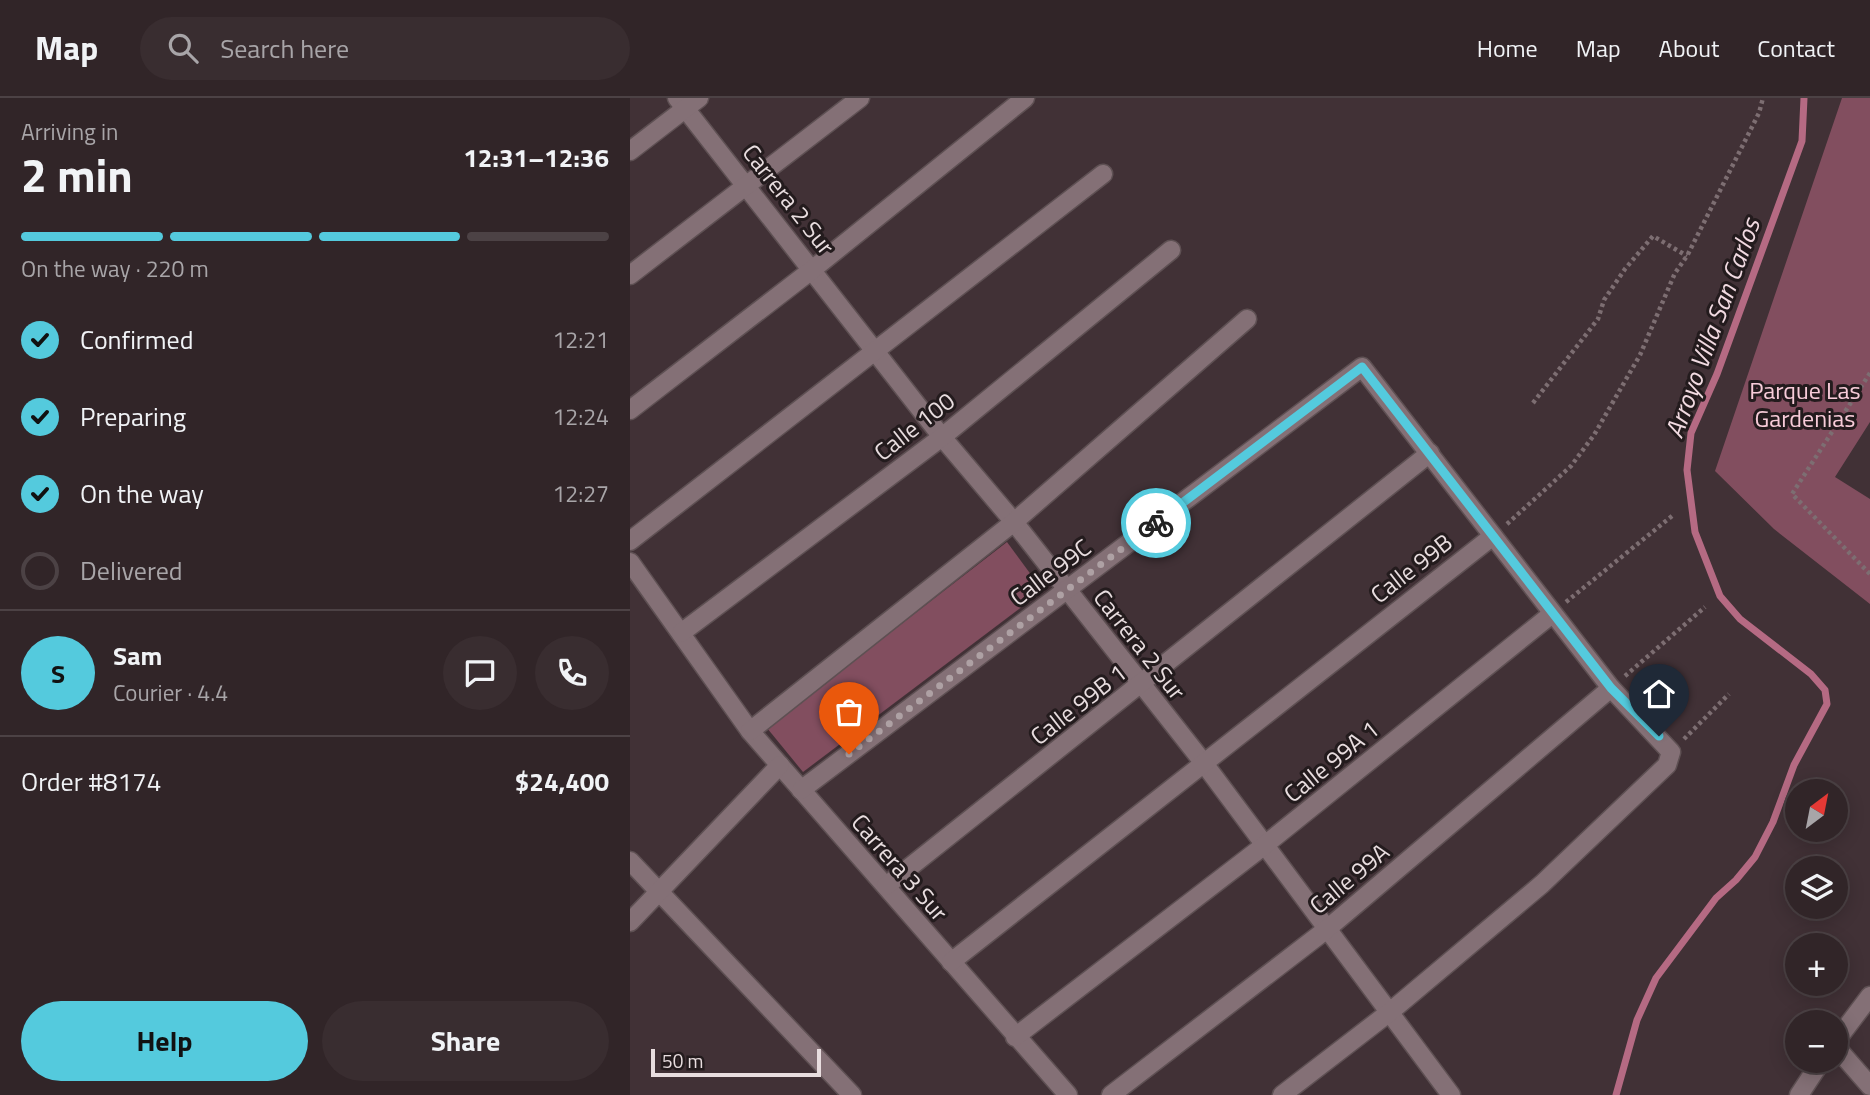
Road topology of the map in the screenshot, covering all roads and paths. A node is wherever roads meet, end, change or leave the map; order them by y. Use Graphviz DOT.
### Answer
graph roads {
  1 [pos="860,98"];
  2 [pos="1025,98"];
  3 [pos="1763,98"];
  4 [pos="687,102"];
  5 [pos="630,151"];
  6 [pos="1103,174"];
  7 [pos="748,185"];
  8 [pos="1171,250"];
  9 [pos="1687,256"];
  10 [pos="813,269"];
  11 [pos="630,275"];
  12 [pos="1247,318"];
  13 [pos="876,351"];
  14 [pos="1870,373"];
  15 [pos="1533,403"];
  16 [pos="630,410"];
  17 [pos="942,437"];
  18 [pos="1430,453"];
  19 [pos="1672,516"];
  20 [pos="1014,522"];
  21 [pos="1493,536"];
  22 [pos="630,541"];
  23 [pos="630,562"];
  24 [pos="1870,574"];
  25 [pos="1067,590"];
  26 [pos="1705,607"];
  27 [pos="1552,614"];
  28 [pos="681,633"];
  29 [pos="1141,685"];
  30 [pos="1611,688"];
  31 [pos="1729,694"];
  32 [pos="750,730"];
  33 [pos="1671,752"];
  34 [pos="1203,762"];
  35 [pos="780,765"];
  36 [pos="801,790"];
  37 [pos="1266,844"];
  38 [pos="630,861"];
  39 [pos="886,887"];
  40 [pos="661,891"];
  41 [pos="630,922"];
  42 [pos="1327,929"];
  43 [pos="951,962"];
  44 [pos="1870,996"];
  45 [pos="1391,1011"];
  46 [pos="1848,1025"];
  47 [pos="1016,1037"];
  48 [pos="1848,1061"];
  49 [pos="1813,1073"];
  50 [pos="1870,1086"];
  51 [pos="848,1093"];
  52 [pos="1449,1094"];
  53 [pos="1068,1095"];
  54 [pos="1111,1095"];
  55 [pos="1282,1095"];
  56 [pos="1799,1095"];
  1 -- 7 [label="street"];
  2 -- 10 [label="street"];
  3 -- 9 [label="path"];
  4 -- 5 [label="street"];
  4 -- 7 [label="street, Carrera 2 Sur"];
  6 -- 13 [label="street"];
  7 -- 10 [label="street, Carrera 2 Sur"];
  7 -- 11 [label="street"];
  8 -- 17 [label="street, Calle 100"];
  9 -- 15 [label="path"];
  9 -- 21 [label="path"];
  10 -- 13 [label="street, Carrera 2 Sur"];
  10 -- 16 [label="street"];
  12 -- 20 [label="street"];
  13 -- 17 [label="street, Carrera 2 Sur"];
  13 -- 22 [label="street"];
  14 -- 24 [label="path"];
  17 -- 20 [label="street, Carrera 2 Sur"];
  17 -- 28 [label="street, Calle 100"];
  18 -- 21 [label="street"];
  18 -- 25 [label="street, Calle 99C"];
  18 -- 29 [label="street, Calle 99B 1"];
  19 -- 27 [label="path"];
  20 -- 25 [label="street, Carrera 2 Sur"];
  20 -- 32 [label="street"];
  21 -- 27 [label="street"];
  21 -- 34 [label="street, Calle 99B"];
  23 -- 28 [label="street, Carrera 3 Sur"];
  25 -- 29 [label="street, Carrera 2 Sur"];
  25 -- 36 [label="street, Calle 99C"];
  26 -- 30 [label="path"];
  27 -- 30 [label="street"];
  27 -- 37 [label="street, Calle 99A 1"];
  28 -- 32 [label="street, Carrera 3 Sur"];
  29 -- 34 [label="street, Carrera 2 Sur"];
  29 -- 39 [label="street, Calle 99B 1"];
  30 -- 33 [label="street"];
  30 -- 42 [label="street, Calle 99A"];
  31 -- 33 [label="path"];
  32 -- 35 [label="street, Carrera 3 Sur"];
  33 -- 45 [label="street"];
  34 -- 37 [label="street, Carrera 2 Sur"];
  34 -- 43 [label="street, Calle 99B"];
  35 -- 36 [label="street, Carrera 3 Sur"];
  35 -- 40 [label="street"];
  36 -- 39 [label="street, Carrera 3 Sur"];
  37 -- 42 [label="street, Carrera 2 Sur"];
  37 -- 47 [label="street, Calle 99A 1"];
  38 -- 40 [label="street"];
  39 -- 43 [label="street, Carrera 3 Sur"];
  40 -- 41 [label="street"];
  40 -- 51 [label="street"];
  42 -- 45 [label="street, Carrera 2 Sur"];
  42 -- 54 [label="street, Calle 99A"];
  43 -- 47 [label="street, Carrera 3 Sur"];
  44 -- 46 [label="street"];
  45 -- 52 [label="street, Carrera 2 Sur"];
  45 -- 55 [label="street"];
  47 -- 53 [label="street, Carrera 3 Sur"];
  48 -- 50 [label="street"];
  49 -- 56 [label="street"];
}
